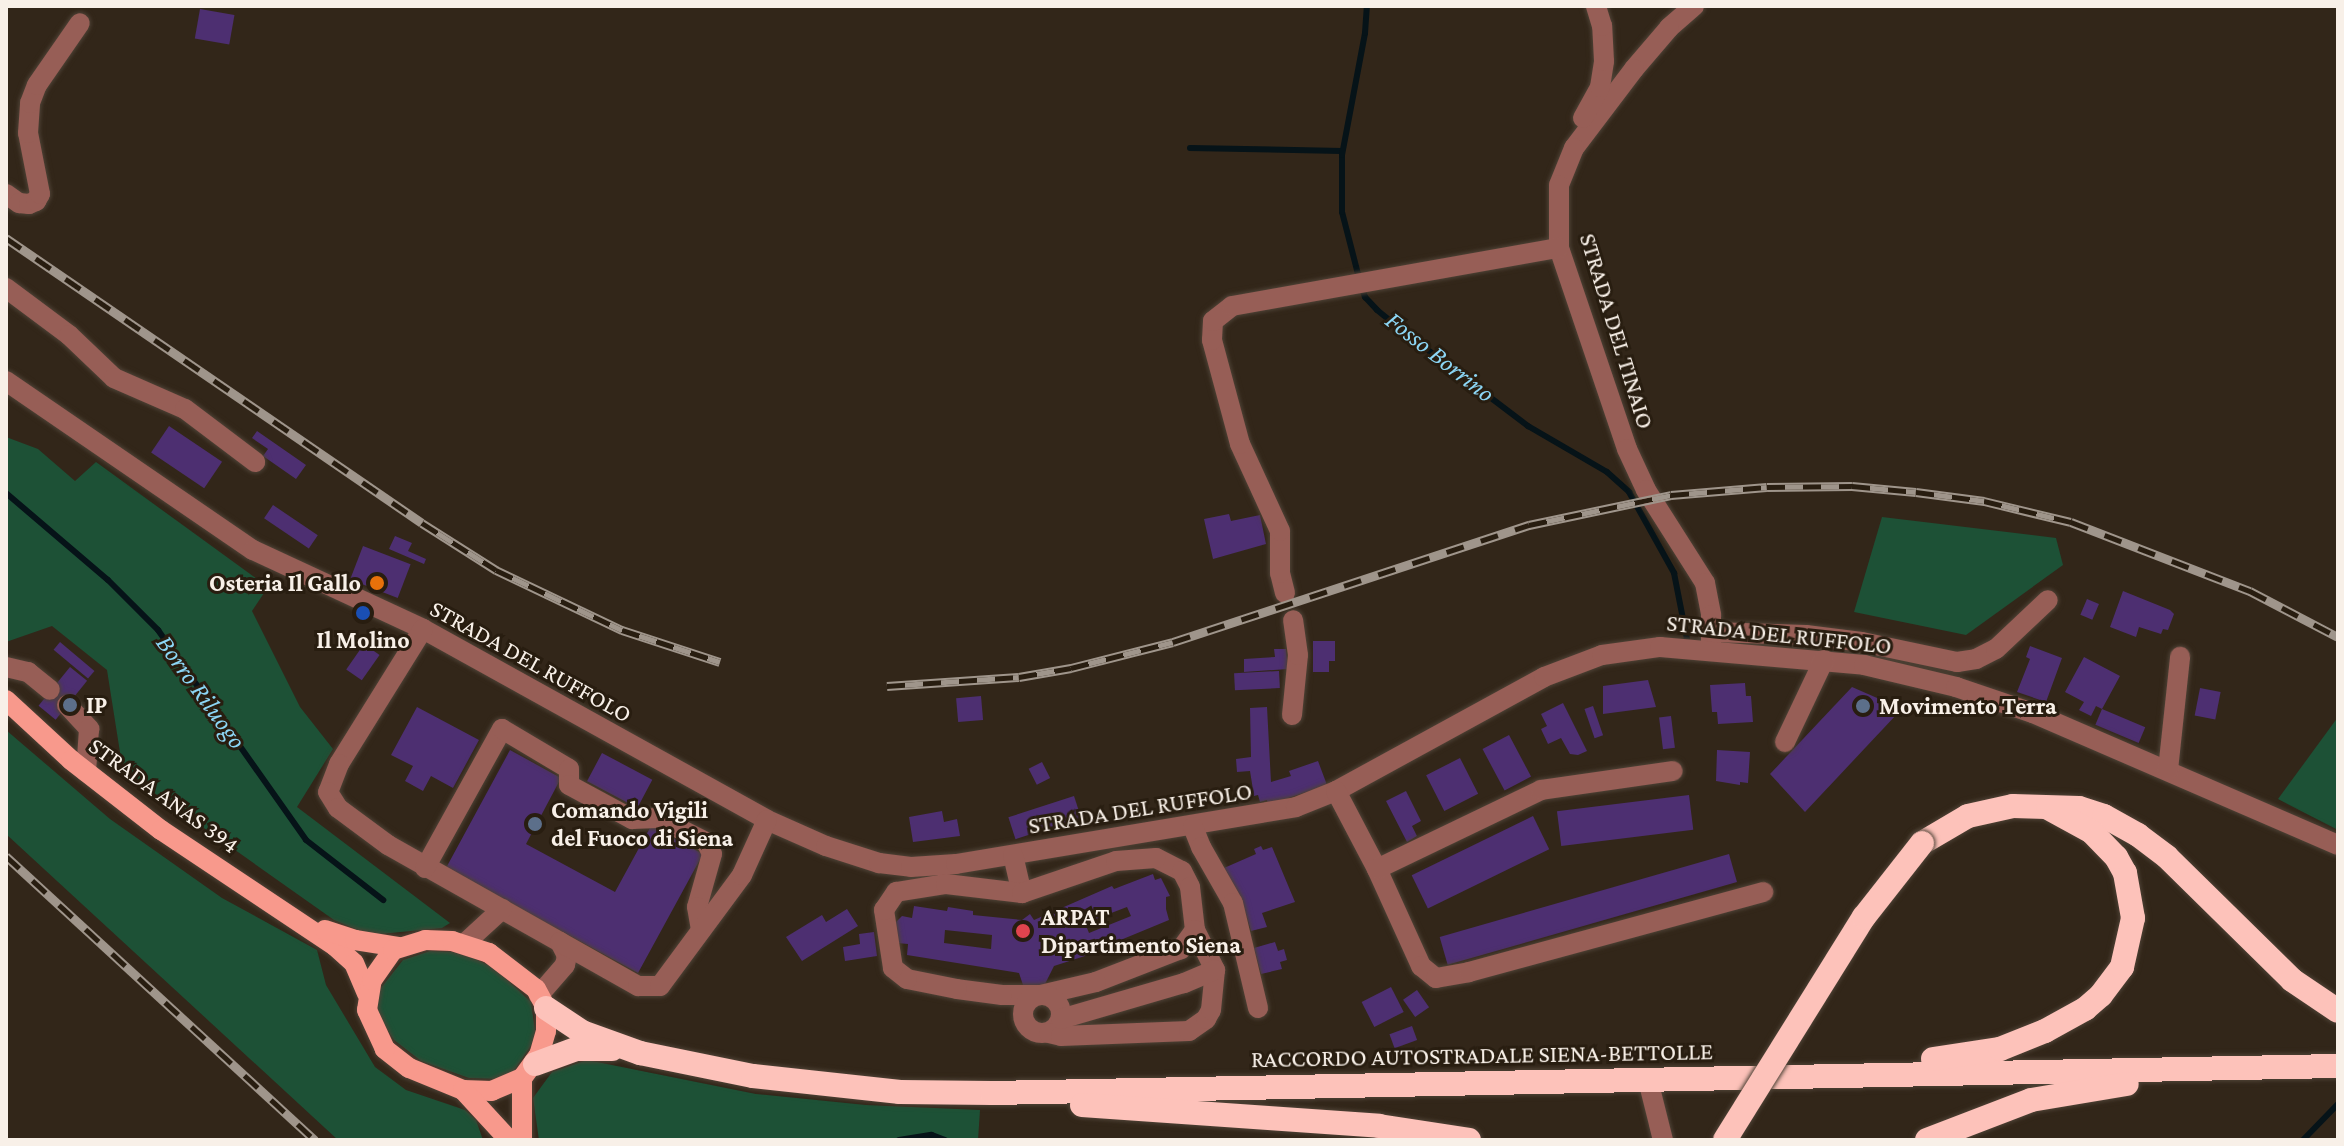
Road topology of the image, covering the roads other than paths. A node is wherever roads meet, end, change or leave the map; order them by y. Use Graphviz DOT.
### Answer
graph roads {
  1 [pos="1596,6"];
  2 [pos="1694,6"];
  3 [pos="80,23"];
  4 [pos="1574,148"];
  5 [pos="6,194"];
  6 [pos="1559,248"];
  7 [pos="6,288"];
  8 [pos="6,381"];
  9 [pos="255,462"];
  10 [pos="1285,593"];
  11 [pos="2048,600"];
  12 [pos="1293,620"];
  13 [pos="423,629"];
  14 [pos="1712,641"];
  15 [pos="2180,657"];
  16 [pos="1824,660"];
  17 [pos="6,667"];
  18 [pos="50,690"];
  19 [pos="6,700"];
  20 [pos="67,705"];
  21 [pos="1292,715"];
  22 [pos="1785,742"];
  23 [pos="2168,770"];
  24 [pos="1673,771"];
  25 [pos="86,772"];
  26 [pos="1336,791"];
  27 [pos="2048,808"];
  28 [pos="767,820"];
  29 [pos="1193,827"];
  30 [pos="2338,845"];
  31 [pos="1013,855"];
  32 [pos="425,868"];
  33 [pos="1377,869"];
  34 [pos="1763,892"];
  35 [pos="1022,893"];
  36 [pos="502,909"];
  37 [pos="300,919"];
  38 [pos="701,930"];
  39 [pos="1195,930"];
  40 [pos="560,942"];
  41 [pos="464,944"];
  42 [pos="399,947"];
  43 [pos="1215,970"];
  44 [pos="367,993"];
  45 [pos="1040,995"];
  46 [pos="543,1001"];
  47 [pos="1258,1008"];
  48 [pos="2338,1011"];
  49 [pos="1055,1026"];
  50 [pos="630,1051"];
  51 [pos="2338,1066"];
  52 [pos="529,1071"];
  53 [pos="2338,1078"];
  54 [pos="1648,1080"];
  55 [pos="1570,1081"];
  56 [pos="463,1090"];
  57 [pos="992,1093"];
  58 [pos="1458,1137"];
  59 [pos="509,1140"];
  60 [pos="522,1140"];
  61 [pos="1663,1140"];
  62 [pos="1725,1140"];
  63 [pos="1927,1140"];
  1 -- 4 [label="street"];
  2 -- 4 [label="street, STRADA DEL TINAIO"];
  3 -- 5 [label="street"];
  4 -- 6 [label="street, STRADA DEL TINAIO"];
  6 -- 10 [label="street"];
  6 -- 14 [label="street, STRADA DEL TINAIO"];
  7 -- 9 [label="street"];
  8 -- 13 [label="street, STRADA DEL RUFFOLO"];
  11 -- 14 [label="street"];
  12 -- 21 [label="street"];
  13 -- 28 [label="street, STRADA DEL RUFFOLO"];
  13 -- 32 [label="street"];
  14 -- 16 [label="street, STRADA DEL RUFFOLO"];
  14 -- 26 [label="street, STRADA DEL RUFFOLO"];
  15 -- 23 [label="street"];
  16 -- 22 [label="street"];
  16 -- 23 [label="street, STRADA DEL RUFFOLO"];
  17 -- 18 [label="street"];
  19 -- 25 [label="main road, STRADA ANAS 394"];
  20 -- 25 [label="street"];
  23 -- 30 [label="street, STRADA DEL RUFFOLO"];
  24 -- 33 [label="street"];
  25 -- 37 [label="main road, STRADA ANAS 394"];
  26 -- 29 [label="street, STRADA DEL RUFFOLO"];
  26 -- 33 [label="street"];
  27 -- 48 [label="highway"];
  27 -- 55 [label="highway"];
  27 -- 62 [label="highway, bridge"];
  28 -- 31 [label="street, STRADA DEL RUFFOLO"];
  28 -- 38 [label="street"];
  29 -- 31 [label="street, STRADA DEL RUFFOLO"];
  29 -- 47 [label="street"];
  31 -- 35 [label="street"];
  32 -- 36 [label="street"];
  32 -- 38 [label="street"];
  33 -- 34 [label="street"];
  35 -- 39 [label="street"];
  35 -- 45 [label="street"];
  36 -- 40 [label="street"];
  36 -- 41 [label="street"];
  37 -- 42 [label="main road, STRADA ANAS 394"];
  37 -- 44 [label="main road, STRADA ANAS 394"];
  38 -- 40 [label="street"];
  39 -- 43 [label="street"];
  39 -- 45 [label="street"];
  40 -- 46 [label="street"];
  41 -- 42 [label="main road, STRADA ANAS 394"];
  41 -- 46 [label="main road, STRADA ANAS 394"];
  42 -- 44 [label="main road"];
  43 -- 49 [label="street"];
  43 -- 49 [label="street"];
  44 -- 56 [label="main road, STRADA ANAS 394"];
  45 -- 49 [label="street"];
  45 -- 49 [label="street"];
  46 -- 50 [label="highway, RACCORDO AUTOSTRADALE SIENA-BETTOLLE"];
  46 -- 52 [label="main road"];
  50 -- 52 [label="highway, RACCORDO AUTOSTRADALE SIENA-BETTOLLE"];
  50 -- 57 [label="highway, RACCORDO AUTOSTRADALE SIENA-BETTOLLE"];
  51 -- 54 [label="highway, RACCORDO AUTOSTRADALE SIENA-BETTOLLE"];
  52 -- 56 [label="main road, STRADA ANAS 394"];
  52 -- 60 [label="main road"];
  53 -- 63 [label="highway"];
  54 -- 55 [label="highway, RACCORDO AUTOSTRADALE SIENA-BETTOLLE"];
  54 -- 61 [label="street"];
  55 -- 57 [label="highway, RACCORDO AUTOSTRADALE SIENA-BETTOLLE"];
  56 -- 59 [label="main road"];
  57 -- 58 [label="highway"];
}
